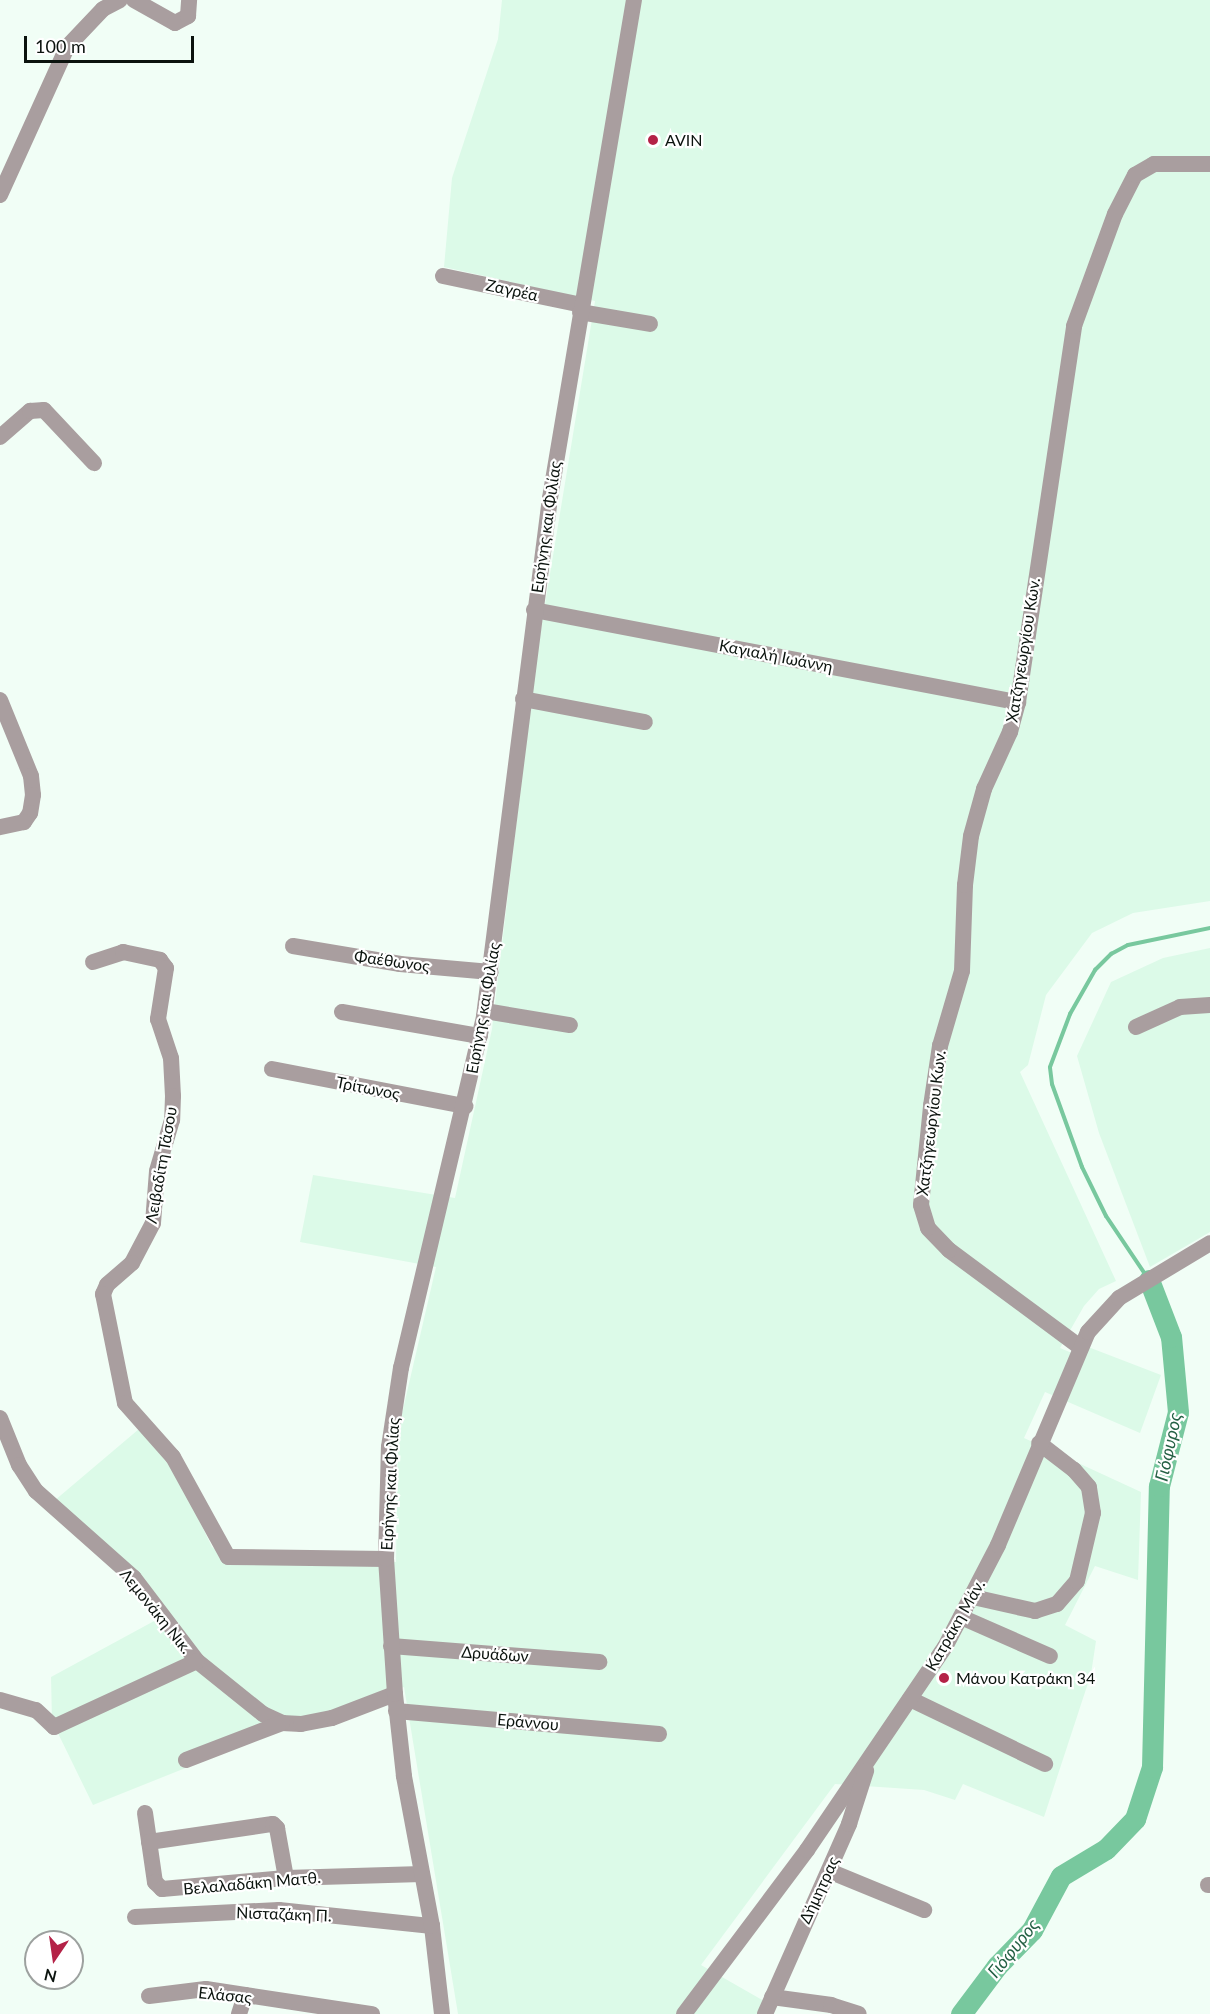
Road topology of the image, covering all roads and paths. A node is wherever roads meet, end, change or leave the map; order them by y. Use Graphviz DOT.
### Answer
graph roads {
  1 [pos="120,0"];
  2 [pos="134,0"];
  3 [pos="189,0"];
  4 [pos="634,0"];
  5 [pos="1210,164"];
  6 [pos="0,195"];
  7 [pos="443,276"];
  8 [pos="581,309"];
  9 [pos="650,324"];
  10 [pos="0,437"];
  11 [pos="94,463"];
  12 [pos="534,610"];
  13 [pos="523,699"];
  14 [pos="0,700"];
  15 [pos="1018,702"];
  16 [pos="645,722"];
  17 [pos="0,827"];
  18 [pos="293,946"];
  19 [pos="93,962"];
  20 [pos="491,972"];
  21 [pos="1210,1005"];
  22 [pos="485,1011"];
  23 [pos="342,1012"];
  24 [pos="570,1025"];
  25 [pos="1136,1027"];
  26 [pos="480,1036"];
  27 [pos="272,1069"];
  28 [pos="465,1106"];
  29 [pos="1210,1243"];
  30 [pos="1080,1347"];
  31 [pos="0,1418"];
  32 [pos="1039,1443"];
  33 [pos="386,1558"];
  34 [pos="973,1597"];
  35 [pos="961,1617"];
  36 [pos="391,1646"];
  37 [pos="1050,1656"];
  38 [pos="197,1661"];
  39 [pos="599,1662"];
  40 [pos="910,1699"];
  41 [pos="0,1700"];
  42 [pos="396,1702"];
  43 [pos="282,1723"];
  44 [pos="659,1734"];
  45 [pos="186,1760"];
  46 [pos="867,1764"];
  47 [pos="1045,1764"];
  48 [pos="146,1813"];
  49 [pos="149,1842"];
  50 [pos="829,1871"];
  51 [pos="422,1874"];
  52 [pos="286,1878"];
  53 [pos="924,1910"];
  54 [pos="135,1917"];
  55 [pos="432,1926"];
  56 [pos="245,1995"];
  57 [pos="149,1996"];
  58 [pos="772,1997"];
  59 [pos="283,2009"];
  60 [pos="361,2013"];
  61 [pos="239,2014"];
  62 [pos="442,2014"];
  63 [pos="684,2014"];
  64 [pos="765,2014"];
  65 [pos="859,2014"];
  1 -- 6 [label="street"];
  2 -- 3 [label="street"];
  4 -- 8 [label="street, Ειρήνης και Φιλίας"];
  5 -- 15 [label="street, Χατζηγεωργίου Κων."];
  7 -- 8 [label="street, Ζαγρέα"];
  8 -- 9 [label="street, Ζαγρέα"];
  8 -- 12 [label="street, Ειρήνης και Φιλίας"];
  10 -- 11 [label="street"];
  12 -- 13 [label="street, Ειρήνης και Φιλίας"];
  12 -- 15 [label="street, Καγιαλή Ιωάννη"];
  13 -- 16 [label="street"];
  13 -- 20 [label="street, Ειρήνης και Φιλίας"];
  14 -- 17 [label="street"];
  15 -- 30 [label="street, Χατζηγεωργίου Κων."];
  18 -- 20 [label="street, Φαέθωνος"];
  19 -- 33 [label="street, Λειβαδίτη Τάσου"];
  20 -- 22 [label="street, Ειρήνης και Φιλίας"];
  21 -- 25 [label="street"];
  22 -- 24 [label="street"];
  22 -- 26 [label="street, Ειρήνης και Φιλίας"];
  23 -- 26 [label="street"];
  26 -- 28 [label="street, Ειρήνης και Φιλίας"];
  27 -- 28 [label="street, Τρίτωνος"];
  28 -- 33 [label="street, Ειρήνης και Φιλίας"];
  29 -- 30 [label="street, Κατράκη Μάν."];
  30 -- 32 [label="street, Κατράκη Μάν."];
  31 -- 38 [label="street, Λεμονάκη Νικ."];
  32 -- 34 [label="street, Κατράκη Μάν."];
  32 -- 34 [label="street"];
  33 -- 36 [label="street, Ειρήνης και Φιλίας"];
  34 -- 35 [label="street, Κατράκη Μάν."];
  35 -- 37 [label="street"];
  35 -- 40 [label="street, Κατράκη Μάν."];
  36 -- 39 [label="street, Δρυάδων"];
  36 -- 42 [label="street, Ειρήνης και Φιλίας"];
  38 -- 41 [label="street"];
  38 -- 43 [label="street, Λεμονάκη Νικ."];
  40 -- 46 [label="street, Κατράκη Μάν."];
  40 -- 47 [label="street"];
  42 -- 43 [label="street"];
  42 -- 44 [label="street, Εράννου"];
  42 -- 51 [label="street, Ειρήνης και Φιλίας"];
  43 -- 45 [label="street"];
  46 -- 50 [label="street, Δήμητρας"];
  46 -- 63 [label="street, Κατράκη Μάν."];
  48 -- 49 [label="street, Βελαλαδάκη Ματθ."];
  49 -- 52 [label="street, Βελαλαδάκη Ματθ."];
  49 -- 52 [label="street"];
  50 -- 53 [label="street"];
  50 -- 58 [label="street, Δήμητρας"];
  51 -- 52 [label="street, Βελαλαδάκη Ματθ."];
  51 -- 55 [label="street, Ειρήνης και Φιλίας"];
  54 -- 55 [label="street, Νισταζάκη Π."];
  55 -- 62 [label="street, Ειρήνης και Φιλίας"];
  56 -- 57 [label="street, Ελάσας"];
  56 -- 59 [label="street, Ελάσας"];
  56 -- 61 [label="street"];
  58 -- 64 [label="street, Δήμητρας"];
  58 -- 65 [label="street"];
  59 -- 60 [label="street, Ελάσας"];
}
